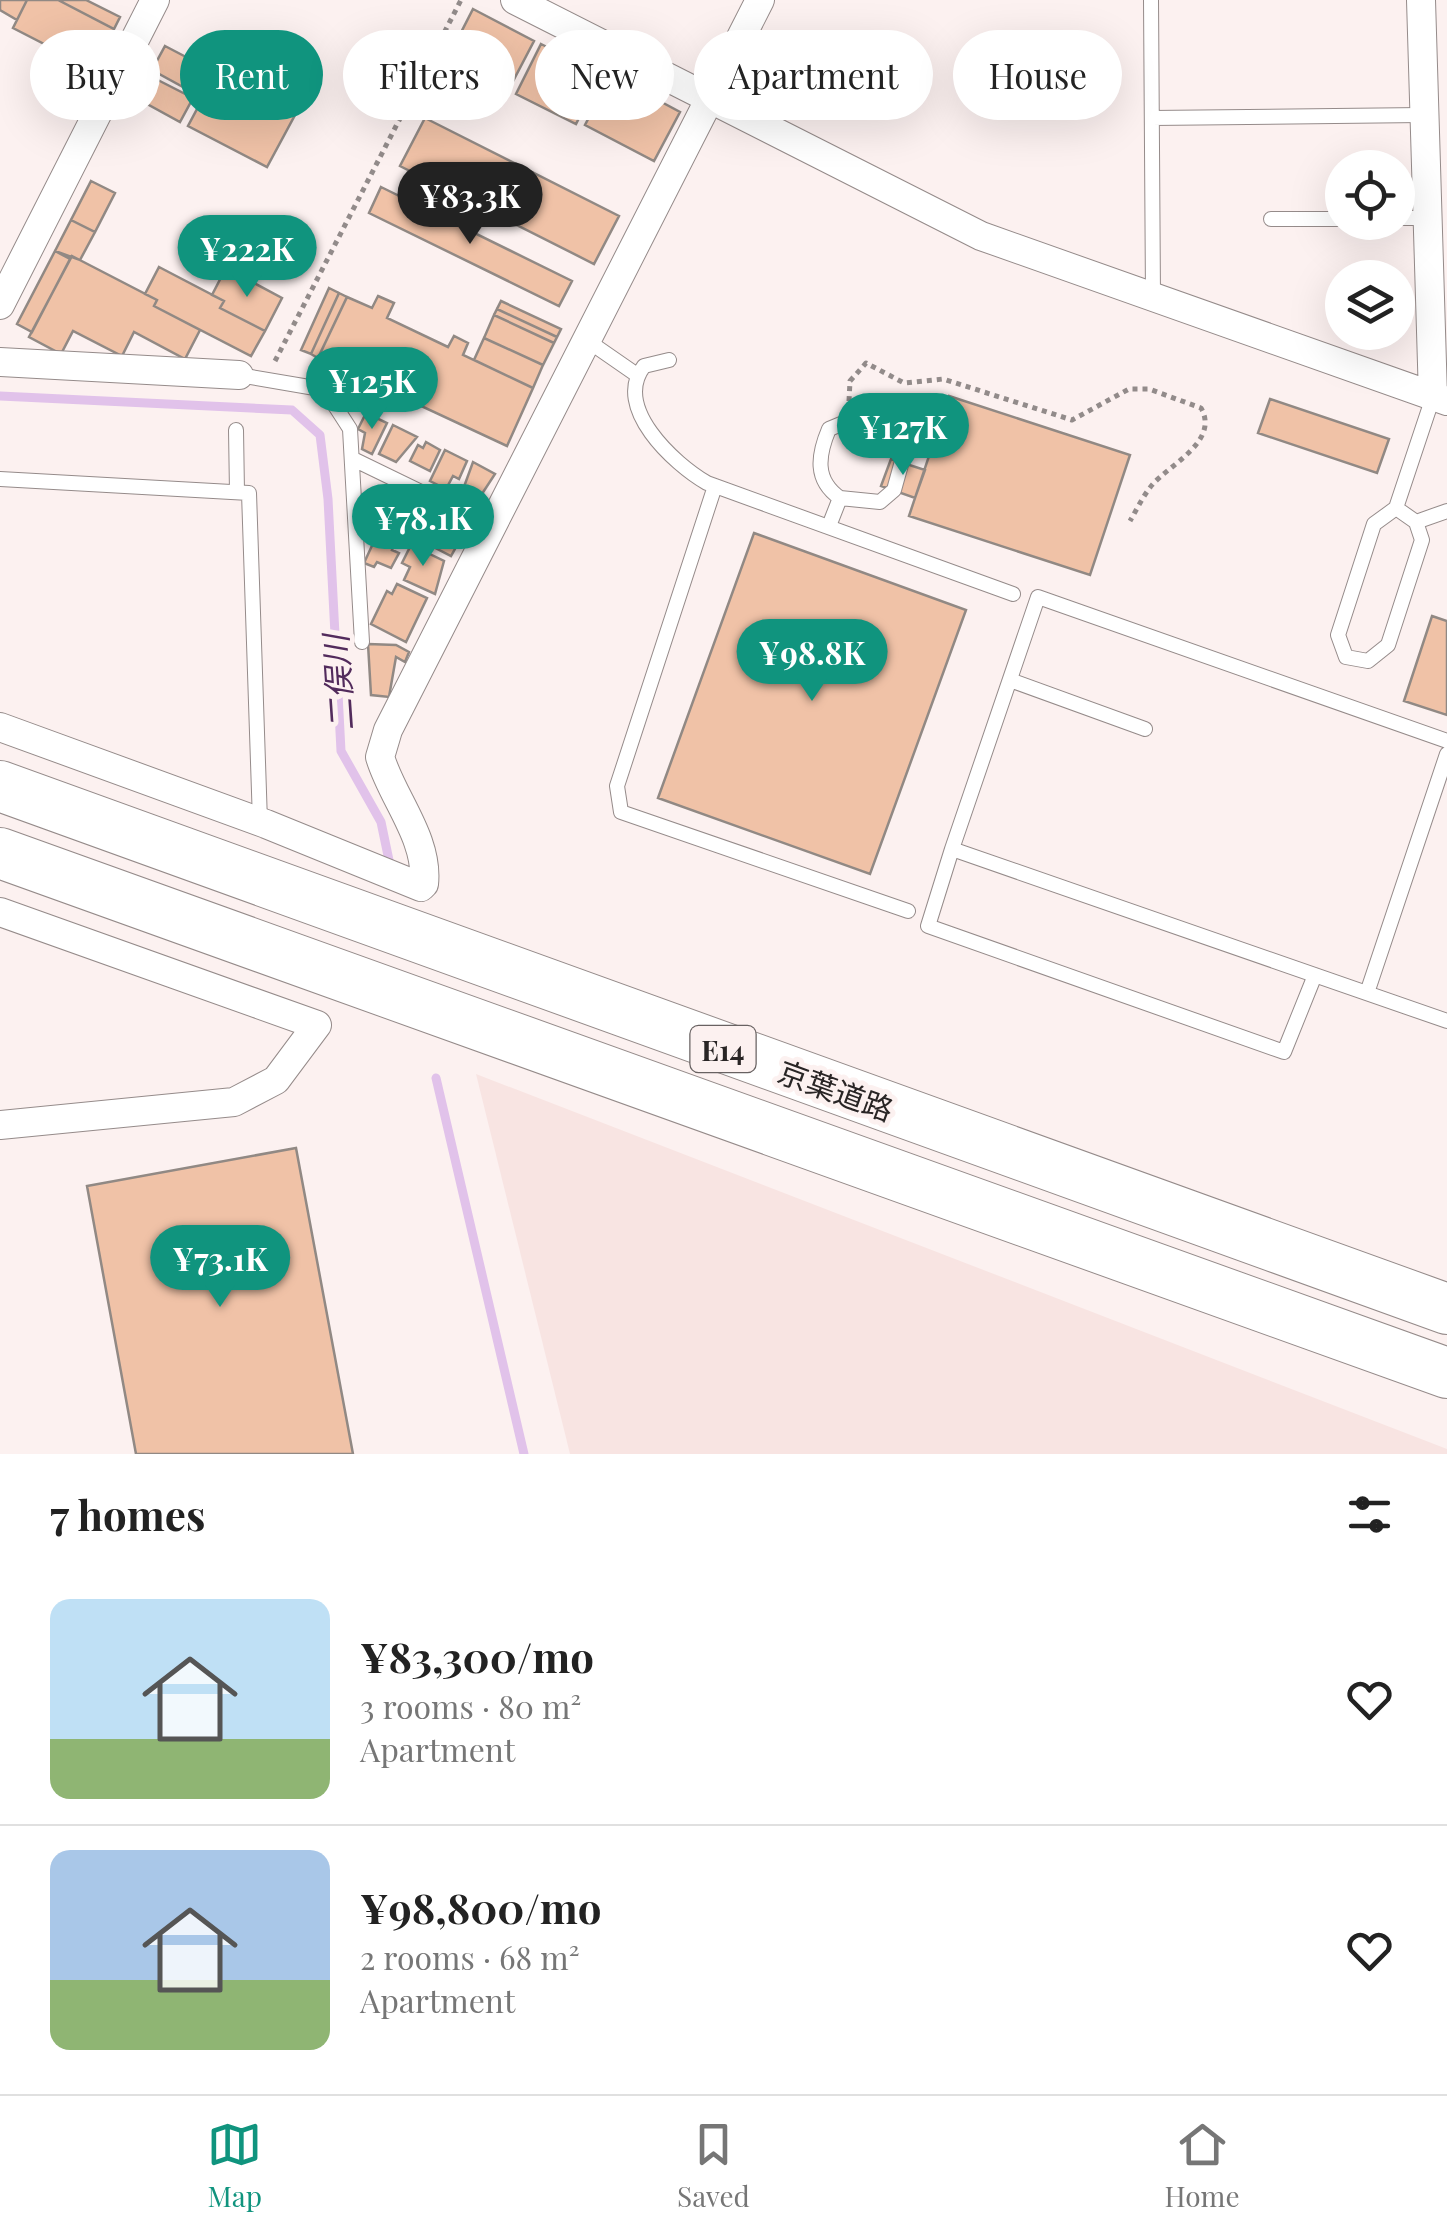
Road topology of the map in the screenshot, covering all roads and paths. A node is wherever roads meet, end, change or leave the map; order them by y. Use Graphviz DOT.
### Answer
graph roads {
  1 [pos="156,0"];
  2 [pos="461,0"];
  3 [pos="514,0"];
  4 [pos="760,0"];
  5 [pos="1151,0"];
  6 [pos="1421,0"];
  7 [pos="745,30"];
  8 [pos="694,92"];
  9 [pos="1426,99"];
  10 [pos="1152,118"];
  11 [pos="699,120"];
  12 [pos="749,120"];
  13 [pos="1415,186"];
  14 [pos="1325,218"];
  15 [pos="1271,219"];
  16 [pos="1415,240"];
  17 [pos="1152,297"];
  18 [pos="0,305"];
  19 [pos="588,341"];
  20 [pos="669,360"];
  21 [pos="0,362"];
  22 [pos="637,375"];
  23 [pos="253,376"];
  24 [pos="1440,399"];
  25 [pos="851,419"];
  26 [pos="236,430"];
  27 [pos="353,458"];
  28 [pos="0,479"];
  29 [pos="715,486"];
  30 [pos="237,492"];
  31 [pos="840,498"];
  32 [pos="1396,508"];
  33 [pos="1447,511"];
  34 [pos="1130,521"];
  35 [pos="1416,522"];
  36 [pos="829,526"];
  37 [pos="494,527"];
  38 [pos="1013,594"];
  39 [pos="362,642"];
  40 [pos="1010,680"];
  41 [pos="0,728"];
  42 [pos="1145,729"];
  43 [pos="1447,742"];
  44 [pos="1447,754"];
  45 [pos="0,786"];
  46 [pos="260,822"];
  47 [pos="952,849"];
  48 [pos="0,853"];
  49 [pos="908,911"];
  50 [pos="0,912"];
  51 [pos="1315,975"];
  52 [pos="1367,993"];
  53 [pos="1447,1021"];
  54 [pos="0,1125"];
  55 [pos="1447,1309"];
  56 [pos="1447,1374"];
  1 -- 18 [label="street"];
  2 -- 23 [label="path"];
  3 -- 8 [label="street"];
  4 -- 7 [label="street"];
  5 -- 10 [label="lane"];
  6 -- 9 [label="street"];
  9 -- 10 [label="lane"];
  9 -- 13 [label="street"];
  10 -- 17 [label="lane"];
  11 -- 19 [label="street"];
  12 -- 17 [label="street"];
  14 -- 15 [label="lane"];
  16 -- 24 [label="street"];
  17 -- 24 [label="street"];
  19 -- 22 [label="lane"];
  19 -- 37 [label="street"];
  20 -- 22 [label="lane"];
  21 -- 23 [label="street"];
  22 -- 29 [label="lane"];
  23 -- 27 [label="lane"];
  24 -- 32 [label="lane"];
  25 -- 31 [label="lane"];
  25 -- 31 [label="lane"];
  25 -- 34 [label="path"];
  26 -- 30 [label="lane"];
  27 -- 37 [label="lane"];
  27 -- 39 [label="lane"];
  28 -- 30 [label="lane"];
  29 -- 36 [label="lane"];
  29 -- 49 [label="lane"];
  30 -- 46 [label="lane"];
  31 -- 36 [label="lane"];
  32 -- 35 [label="lane"];
  32 -- 35 [label="lane"];
  33 -- 35 [label="lane"];
  36 -- 38 [label="lane"];
  37 -- 46 [label="street"];
  40 -- 42 [label="lane"];
  40 -- 43 [label="lane"];
  40 -- 47 [label="lane"];
  41 -- 46 [label="street"];
  44 -- 52 [label="lane"];
  45 -- 55 [label="highway, 京葉道路 / E14"];
  47 -- 51 [label="lane"];
  47 -- 51 [label="lane"];
  48 -- 56 [label="highway, 京葉道路 / E14"];
  50 -- 54 [label="street"];
  51 -- 52 [label="lane"];
  52 -- 53 [label="lane"];
}
